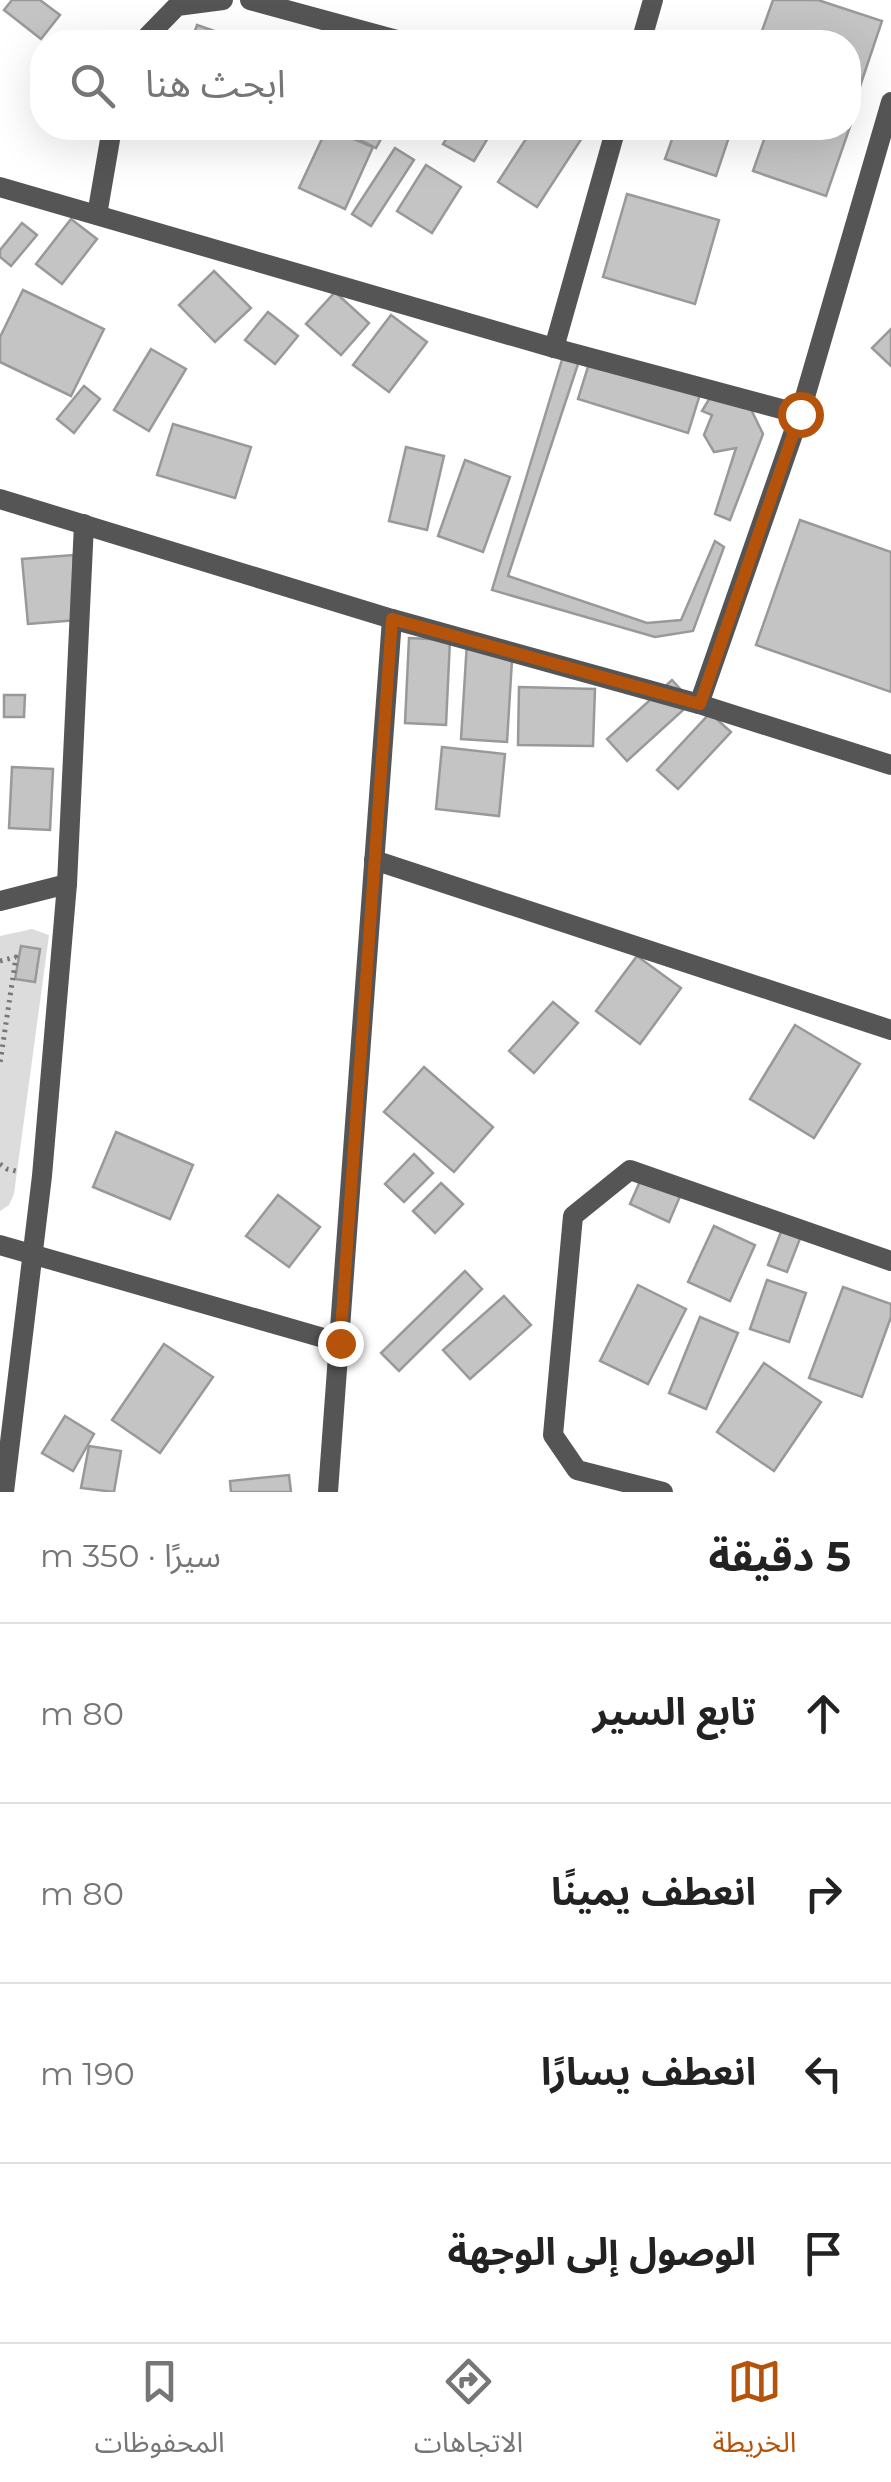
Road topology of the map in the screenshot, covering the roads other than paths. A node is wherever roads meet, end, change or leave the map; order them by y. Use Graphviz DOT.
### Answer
graph roads {
  1 [pos="223,0"];
  2 [pos="250,0"];
  3 [pos="653,0"];
  4 [pos="154,30"];
  5 [pos="360,30"];
  6 [pos="644,30"];
  7 [pos="891,102"];
  8 [pos="110,140"];
  9 [pos="613,140"];
  10 [pos="0,187"];
  11 [pos="97,215"];
  12 [pos="554,348"];
  13 [pos="800,414"];
  14 [pos="0,499"];
  15 [pos="84,524"];
  16 [pos="392,619"];
  17 [pos="700,704"];
  18 [pos="891,766"];
  19 [pos="374,860"];
  20 [pos="67,884"];
  21 [pos="0,901"];
  22 [pos="891,1030"];
  23 [pos="0,1245"];
  24 [pos="31,1254"];
  25 [pos="891,1261"];
  26 [pos="340,1343"];
  27 [pos="4,1492"];
  28 [pos="328,1492"];
  29 [pos="663,1492"];
  1 -- 4 [label="street"];
  2 -- 5 [label="street"];
  3 -- 6 [label="street"];
  7 -- 13 [label="street"];
  8 -- 11 [label="street"];
  9 -- 12 [label="street"];
  10 -- 11 [label="street"];
  11 -- 12 [label="street"];
  12 -- 13 [label="street"];
  13 -- 17 [label="street"];
  14 -- 15 [label="street"];
  15 -- 16 [label="street"];
  15 -- 20 [label="street"];
  16 -- 17 [label="street"];
  16 -- 19 [label="street"];
  17 -- 18 [label="street"];
  19 -- 22 [label="street"];
  19 -- 26 [label="street"];
  20 -- 21 [label="street"];
  20 -- 24 [label="street"];
  23 -- 24 [label="street"];
  24 -- 26 [label="street"];
  24 -- 27 [label="street"];
  25 -- 29 [label="street"];
  26 -- 28 [label="street"];
}
